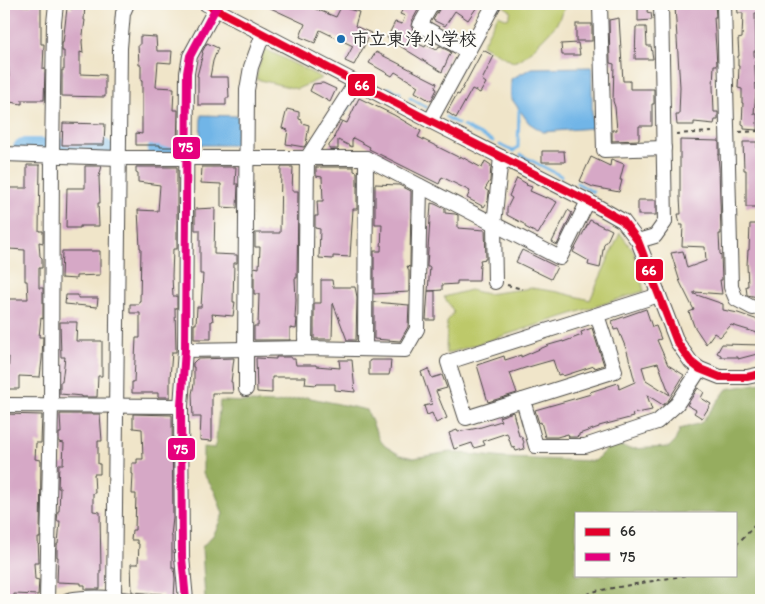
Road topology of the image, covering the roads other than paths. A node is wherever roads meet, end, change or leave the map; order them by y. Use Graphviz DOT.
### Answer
graph roads {
  1 [pos="56,4"];
  2 [pos="127,4"];
  3 [pos="432,4"];
  4 [pos="494,4"];
  5 [pos="600,4"];
  6 [pos="661,4"];
  7 [pos="724,4"];
  8 [pos="213,5"];
  9 [pos="263,34"];
  10 [pos="468,52"];
  11 [pos="356,82"];
  12 [pos="430,120"];
  13 [pos="664,141"];
  14 [pos="4,154"];
  15 [pos="52,155"];
  16 [pos="501,157"];
  17 [pos="119,158"];
  18 [pos="187,158"];
  19 [pos="307,158"];
  20 [pos="366,158"];
  21 [pos="246,159"];
  22 [pos="420,186"];
  23 [pos="588,201"];
  24 [pos="494,224"];
  25 [pos="638,241"];
  26 [pos="495,282"];
  27 [pos="659,295"];
  28 [pos="761,306"];
  29 [pos="596,315"];
  30 [pos="305,348"];
  31 [pos="246,349"];
  32 [pos="365,349"];
  33 [pos="185,350"];
  34 [pos="700,369"];
  35 [pos="761,374"];
  36 [pos="246,388"];
  37 [pos="523,400"];
  38 [pos="4,405"];
  39 [pos="51,405"];
  40 [pos="117,405"];
  41 [pos="181,406"];
  42 [pos="114,598"];
  43 [pos="47,600"];
  44 [pos="68,600"];
  45 [pos="130,600"];
  46 [pos="186,600"];
  1 -- 15 [label="street"];
  2 -- 17 [label="street"];
  3 -- 10 [label="street"];
  4 -- 10 [label="street"];
  5 -- 13 [label="street"];
  6 -- 13 [label="street"];
  7 -- 28 [label="street"];
  8 -- 9 [label="street"];
  8 -- 18 [label="street"];
  9 -- 11 [label="street"];
  9 -- 21 [label="street"];
  10 -- 12 [label="street"];
  11 -- 12 [label="street"];
  11 -- 19 [label="street"];
  12 -- 16 [label="street"];
  13 -- 25 [label="street"];
  14 -- 15 [label="street"];
  15 -- 17 [label="street"];
  15 -- 39 [label="street"];
  16 -- 23 [label="street"];
  16 -- 24 [label="street"];
  17 -- 18 [label="street"];
  17 -- 40 [label="street"];
  18 -- 21 [label="street"];
  18 -- 33 [label="street"];
  19 -- 20 [label="street"];
  19 -- 21 [label="street"];
  19 -- 30 [label="street"];
  20 -- 22 [label="street"];
  20 -- 32 [label="street"];
  21 -- 31 [label="street"];
  22 -- 24 [label="street"];
  22 -- 32 [label="street"];
  23 -- 24 [label="street"];
  23 -- 25 [label="street"];
  24 -- 26 [label="street"];
  25 -- 27 [label="street"];
  27 -- 29 [label="street"];
  27 -- 34 [label="street"];
  29 -- 37 [label="street"];
  29 -- 37 [label="street"];
  30 -- 31 [label="street"];
  30 -- 32 [label="street"];
  31 -- 33 [label="street"];
  31 -- 36 [label="street"];
  33 -- 41 [label="street"];
  34 -- 35 [label="street"];
  34 -- 37 [label="street"];
  38 -- 39 [label="street"];
  39 -- 40 [label="street"];
  39 -- 43 [label="street"];
  40 -- 41 [label="street"];
  40 -- 42 [label="street"];
  41 -- 46 [label="street"];
  42 -- 44 [label="street"];
  42 -- 45 [label="street"];
}
